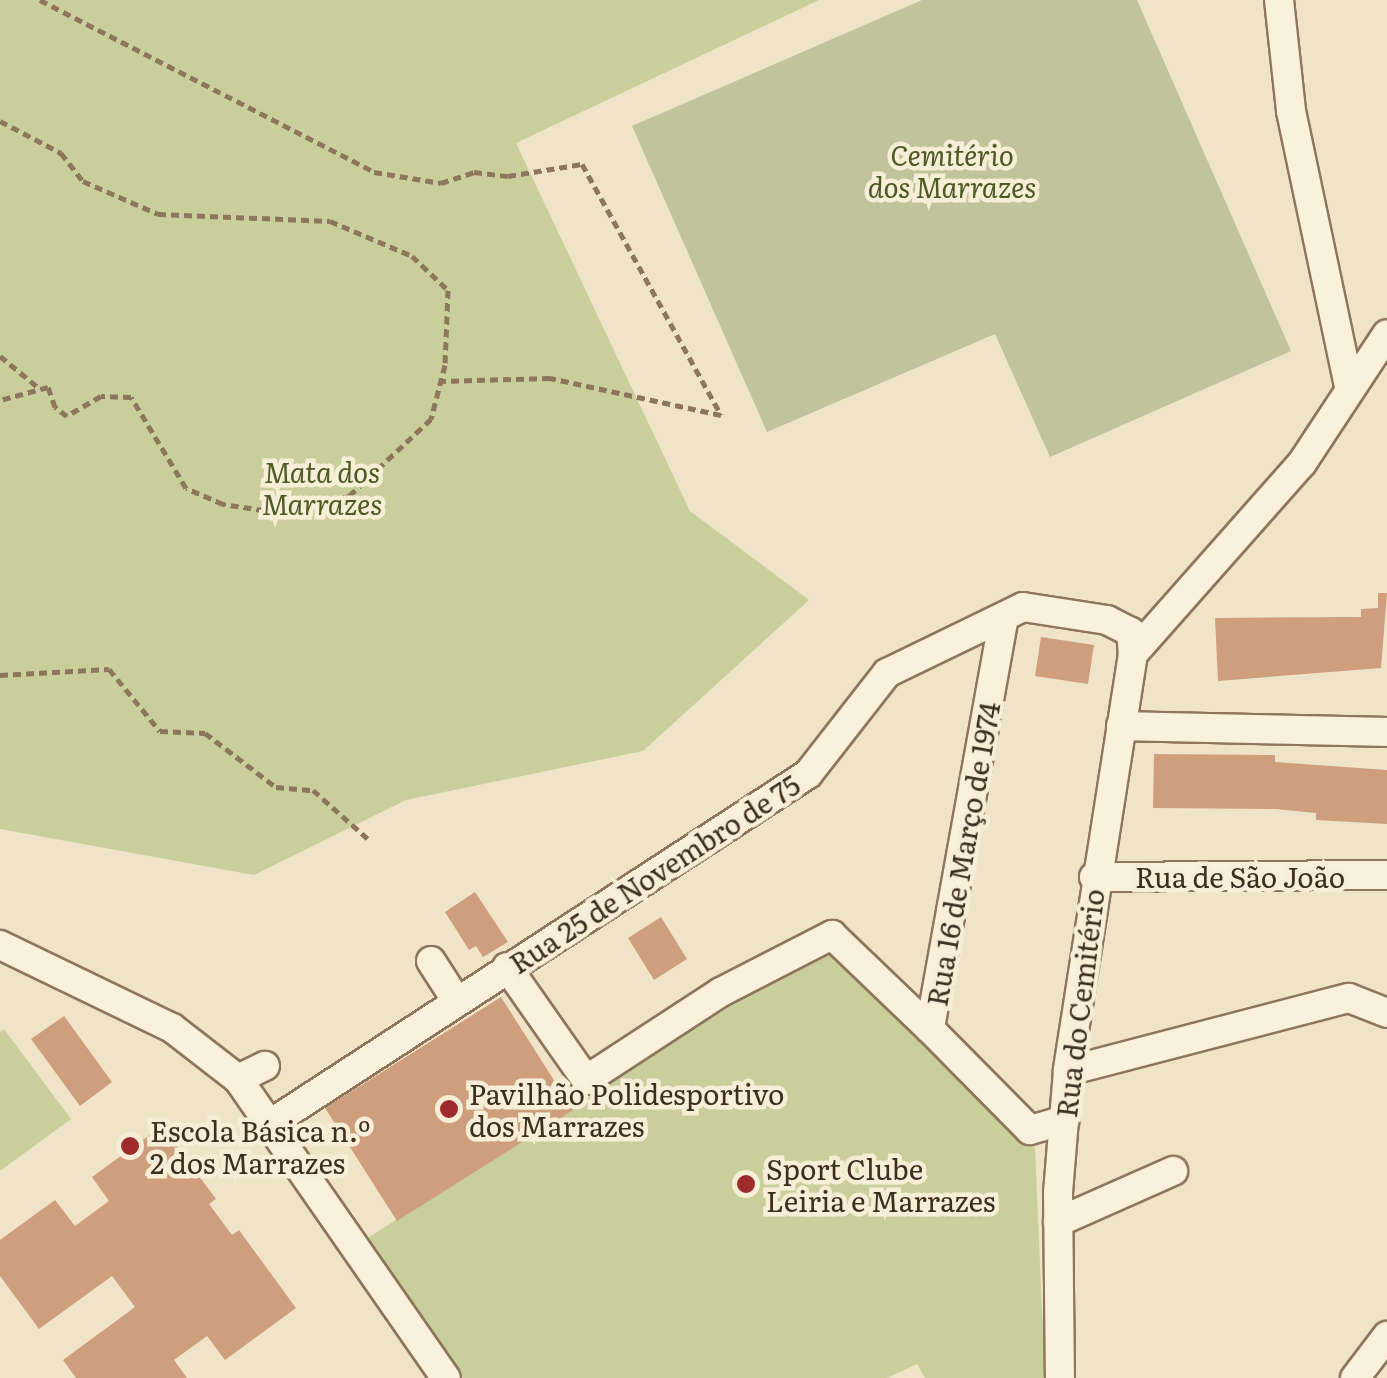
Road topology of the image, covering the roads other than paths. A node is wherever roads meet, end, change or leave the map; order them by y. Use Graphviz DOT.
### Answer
graph roads {
  1 [pos="1280,0"];
  2 [pos="1387,334"];
  3 [pos="1349,387"];
  4 [pos="1003,622"];
  5 [pos="1132,643"];
  6 [pos="1121,726"];
  7 [pos="1387,732"];
  8 [pos="1387,875"];
  9 [pos="1094,877"];
  10 [pos="0,945"];
  11 [pos="431,961"];
  12 [pos="507,967"];
  13 [pos="456,1000"];
  14 [pos="1387,1013"];
  15 [pos="930,1030"];
  16 [pos="266,1066"];
  17 [pos="1068,1071"];
  18 [pos="238,1079"];
  19 [pos="1065,1120"];
  20 [pos="273,1122"];
  21 [pos="1173,1170"];
  22 [pos="1058,1222"];
  23 [pos="1387,1336"];
  24 [pos="446,1378"];
  25 [pos="1060,1378"];
  26 [pos="1356,1378"];
  1 -- 3 [label="street"];
  2 -- 3 [label="street"];
  3 -- 5 [label="street"];
  4 -- 5 [label="street, Rua 25 de Novembro de 75"];
  4 -- 12 [label="street, Rua 25 de Novembro de 75"];
  4 -- 15 [label="street, Rua 16 de Março de 1974"];
  5 -- 6 [label="street, Rua do Cemitério"];
  6 -- 7 [label="street"];
  6 -- 9 [label="street, Rua do Cemitério"];
  8 -- 9 [label="street, Rua de São João"];
  9 -- 17 [label="street, Rua do Cemitério"];
  10 -- 18 [label="street"];
  11 -- 13 [label="street"];
  12 -- 13 [label="street, Rua 25 de Novembro de 75"];
  12 -- 15 [label="street"];
  13 -- 20 [label="street, Rua 25 de Novembro de 75"];
  14 -- 17 [label="street"];
  15 -- 19 [label="street, Rua 16 de Março de 1974"];
  16 -- 18 [label="street"];
  17 -- 19 [label="street, Rua do Cemitério"];
  18 -- 20 [label="street"];
  19 -- 22 [label="street, Rua do Cemitério"];
  20 -- 24 [label="street"];
  21 -- 22 [label="street"];
  22 -- 25 [label="street, Rua do Cemitério"];
  23 -- 26 [label="street"];
}
